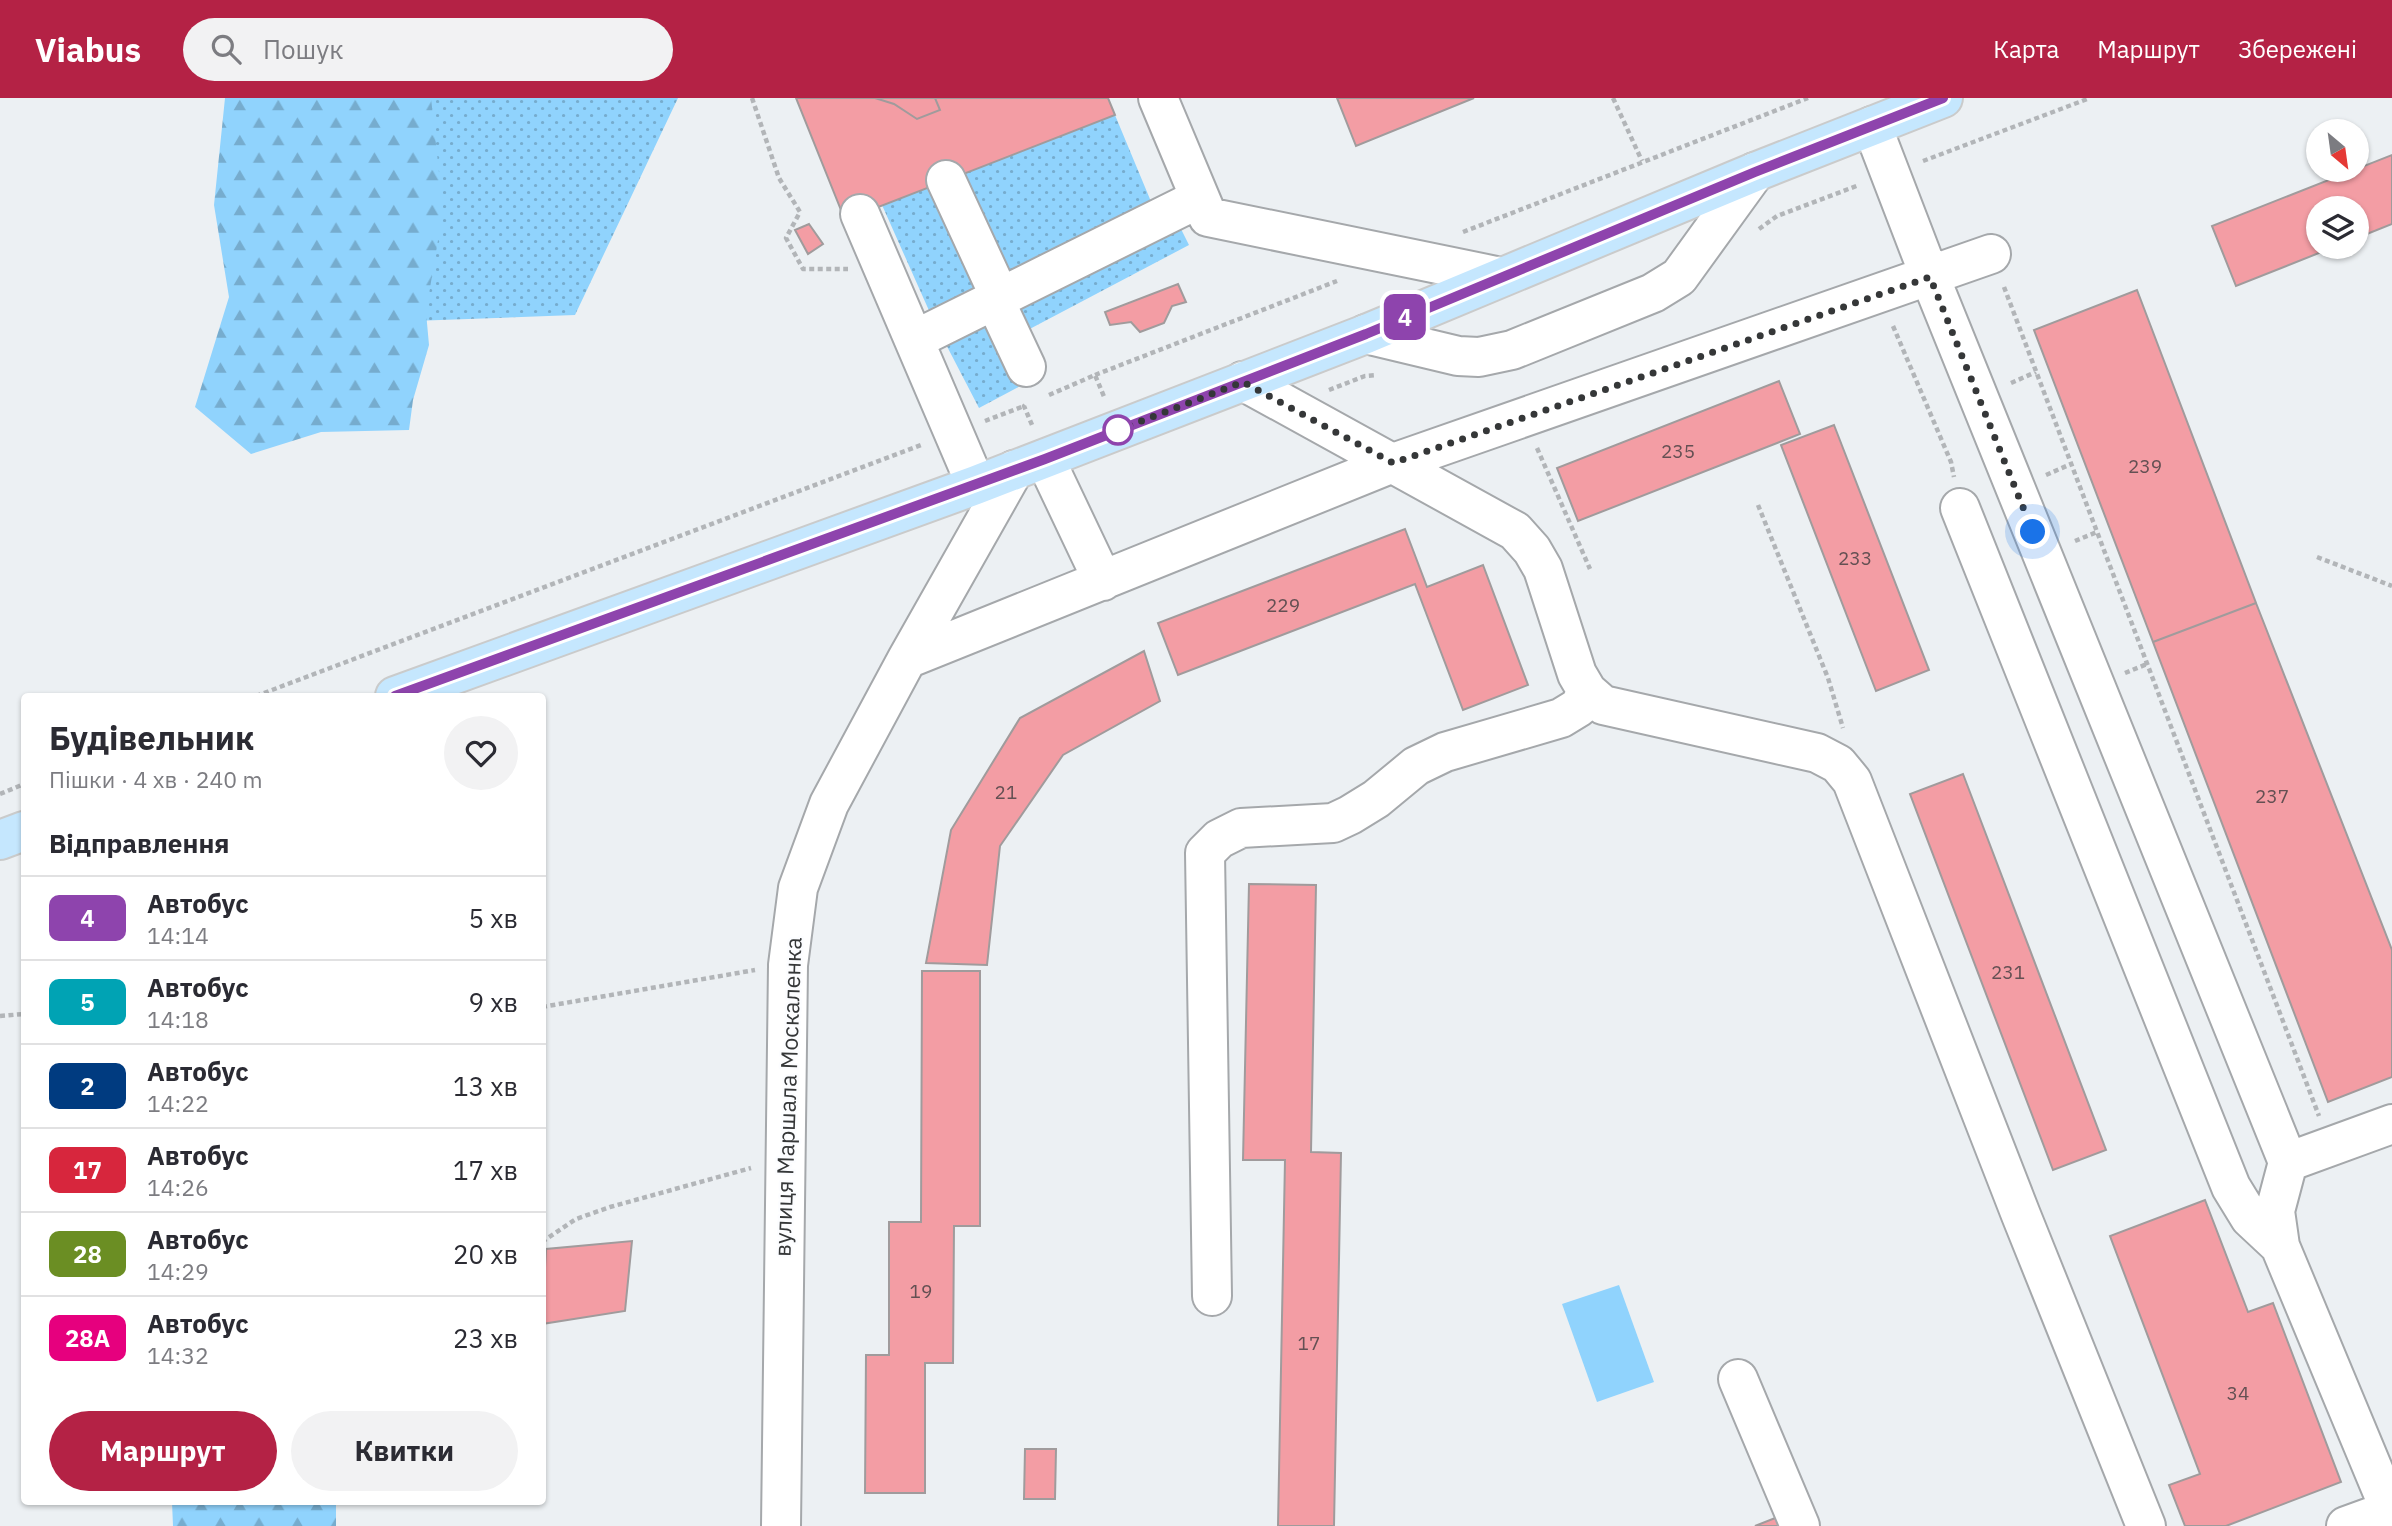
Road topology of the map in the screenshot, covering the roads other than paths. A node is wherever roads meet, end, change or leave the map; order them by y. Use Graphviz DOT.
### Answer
graph roads {
  1 [pos="1158,98"];
  2 [pos="1943,98"];
  3 [pos="1872,126"];
  4 [pos="1755,172"];
  5 [pos="946,180"];
  6 [pos="1200,198"];
  7 [pos="860,214"];
  8 [pos="1991,254"];
  9 [pos="1930,277"];
  10 [pos="1501,278"];
  11 [pos="998,299"];
  12 [pos="1366,334"];
  13 [pos="914,340"];
  14 [pos="1243,382"];
  15 [pos="1036,388"];
  16 [pos="1393,463"];
  17 [pos="1029,465"];
  18 [pos="976,485"];
  19 [pos="1959,508"];
  20 [pos="1103,581"];
  21 [pos="907,659"];
  22 [pos="1587,691"];
  23 [pos="403,693"];
  24 [pos="21,832"];
  25 [pos="0,840"];
  26 [pos="2392,1125"];
  27 [pos="2288,1162"];
  28 [pos="2280,1246"];
  29 [pos="1212,1296"];
  30 [pos="1738,1380"];
  31 [pos="773,1522"];
  32 [pos="1800,1526"];
  33 [pos="2146,1526"];
  34 [pos="2346,1526"];
  1 -- 6 [label="street"];
  2 -- 3 [label="main road"];
  3 -- 4 [label="main road"];
  3 -- 9 [label="street"];
  4 -- 10 [label="main road"];
  4 -- 12 [label="street"];
  5 -- 11 [label="street"];
  6 -- 10 [label="street"];
  6 -- 11 [label="street"];
  7 -- 13 [label="street"];
  8 -- 9 [label="street"];
  9 -- 16 [label="street"];
  9 -- 27 [label="street"];
  10 -- 12 [label="main road"];
  11 -- 13 [label="street"];
  11 -- 15 [label="street"];
  12 -- 14 [label="main road"];
  13 -- 18 [label="street"];
  14 -- 16 [label="street"];
  14 -- 17 [label="main road"];
  16 -- 20 [label="street"];
  16 -- 22 [label="street"];
  17 -- 18 [label="main road"];
  17 -- 20 [label="street"];
  17 -- 21 [label="street, вулиця Маршала Москаленка"];
  18 -- 23 [label="main road"];
  19 -- 28 [label="street"];
  20 -- 21 [label="street"];
  21 -- 31 [label="street, вулиця Маршала Москаленка"];
  22 -- 29 [label="street"];
  22 -- 33 [label="street"];
  24 -- 25 [label="main road"];
  26 -- 27 [label="street"];
  27 -- 28 [label="street"];
  28 -- 34 [label="street"];
  30 -- 32 [label="street"];
}
